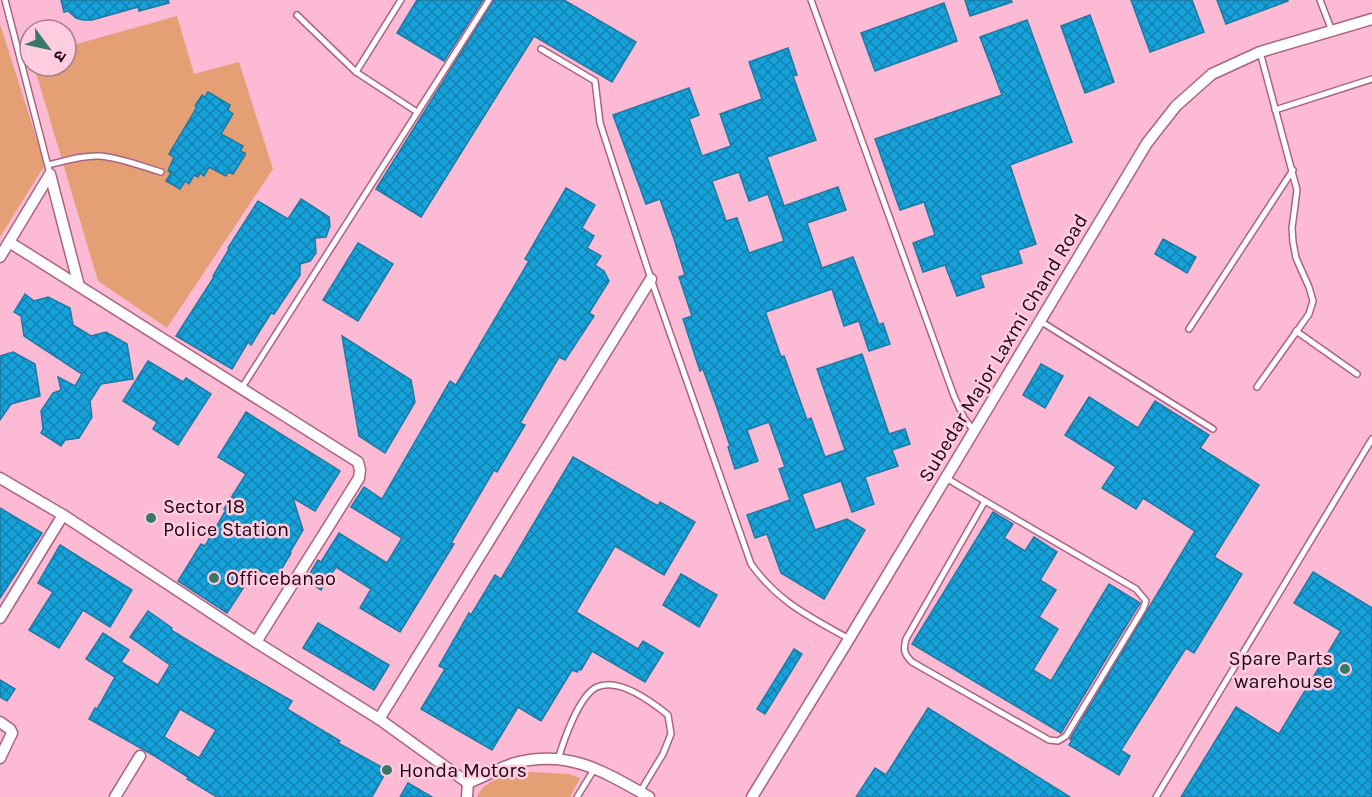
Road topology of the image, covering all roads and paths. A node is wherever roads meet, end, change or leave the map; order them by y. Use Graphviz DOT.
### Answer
graph roads {
  1 [pos="5,0"];
  2 [pos="400,0"];
  3 [pos="489,0"];
  4 [pos="811,0"];
  5 [pos="1320,0"];
  6 [pos="297,15"];
  7 [pos="1372,19"];
  8 [pos="1332,31"];
  9 [pos="541,48"];
  10 [pos="1260,52"];
  11 [pos="356,72"];
  12 [pos="1372,79"];
  13 [pos="1275,110"];
  14 [pos="417,112"];
  15 [pos="49,170"];
  16 [pos="1293,170"];
  17 [pos="161,172"];
  18 [pos="9,242"];
  19 [pos="0,257"];
  20 [pos="651,279"];
  21 [pos="79,286"];
  22 [pos="1040,321"];
  23 [pos="1189,329"];
  24 [pos="1296,331"];
  25 [pos="1357,374"];
  26 [pos="1257,387"];
  27 [pos="241,389"];
  28 [pos="1213,429"];
  29 [pos="974,431"];
  30 [pos="1372,439"];
  31 [pos="0,478"];
  32 [pos="946,478"];
  33 [pos="985,501"];
  34 [pos="63,515"];
  35 [pos="0,618"];
  36 [pos="849,639"];
  37 [pos="256,642"];
  38 [pos="379,719"];
  39 [pos="0,722"];
  40 [pos="140,756"];
  41 [pos="0,758"];
  42 [pos="558,760"];
  43 [pos="595,768"];
  44 [pos="468,783"];
  45 [pos="645,794"];
  46 [pos="114,797"];
  47 [pos="467,797"];
  48 [pos="577,797"];
  49 [pos="752,797"];
  50 [pos="1156,797"];
  1 -- 15 [label="lane"];
  2 -- 11 [label="lane"];
  3 -- 14 [label="lane"];
  4 -- 29 [label="lane"];
  5 -- 8 [label="lane"];
  6 -- 11 [label="lane"];
  7 -- 8 [label="street, Subedar Major Laxmi Chand Road"];
  8 -- 10 [label="street, Subedar Major Laxmi Chand Road"];
  9 -- 20 [label="lane"];
  10 -- 13 [label="lane"];
  10 -- 22 [label="street, Subedar Major Laxmi Chand Road"];
  11 -- 14 [label="lane"];
  12 -- 13 [label="lane"];
  13 -- 16 [label="lane"];
  14 -- 27 [label="lane"];
  15 -- 17 [label="lane"];
  15 -- 18 [label="street"];
  15 -- 21 [label="street"];
  16 -- 23 [label="lane"];
  16 -- 24 [label="lane"];
  18 -- 19 [label="street"];
  18 -- 21 [label="street"];
  20 -- 36 [label="lane"];
  20 -- 38 [label="street"];
  21 -- 27 [label="street"];
  22 -- 28 [label="lane"];
  22 -- 29 [label="street, Subedar Major Laxmi Chand Road"];
  24 -- 25 [label="lane"];
  24 -- 26 [label="lane"];
  27 -- 37 [label="street"];
  29 -- 32 [label="street, Subedar Major Laxmi Chand Road"];
  30 -- 50 [label="lane"];
  31 -- 34 [label="street"];
  32 -- 33 [label="lane"];
  32 -- 36 [label="street, Subedar Major Laxmi Chand Road"];
  33 -- 33 [label="lane"];
  34 -- 35 [label="street"];
  34 -- 37 [label="street"];
  36 -- 49 [label="street, Subedar Major Laxmi Chand Road"];
  37 -- 38 [label="street"];
  38 -- 44 [label="street"];
  39 -- 41 [label="street"];
  40 -- 46 [label="street"];
  42 -- 43 [label="street"];
  42 -- 44 [label="street"];
  42 -- 45 [label="lane"];
  43 -- 45 [label="street"];
  43 -- 48 [label="lane"];
  44 -- 47 [label="street"];
}
